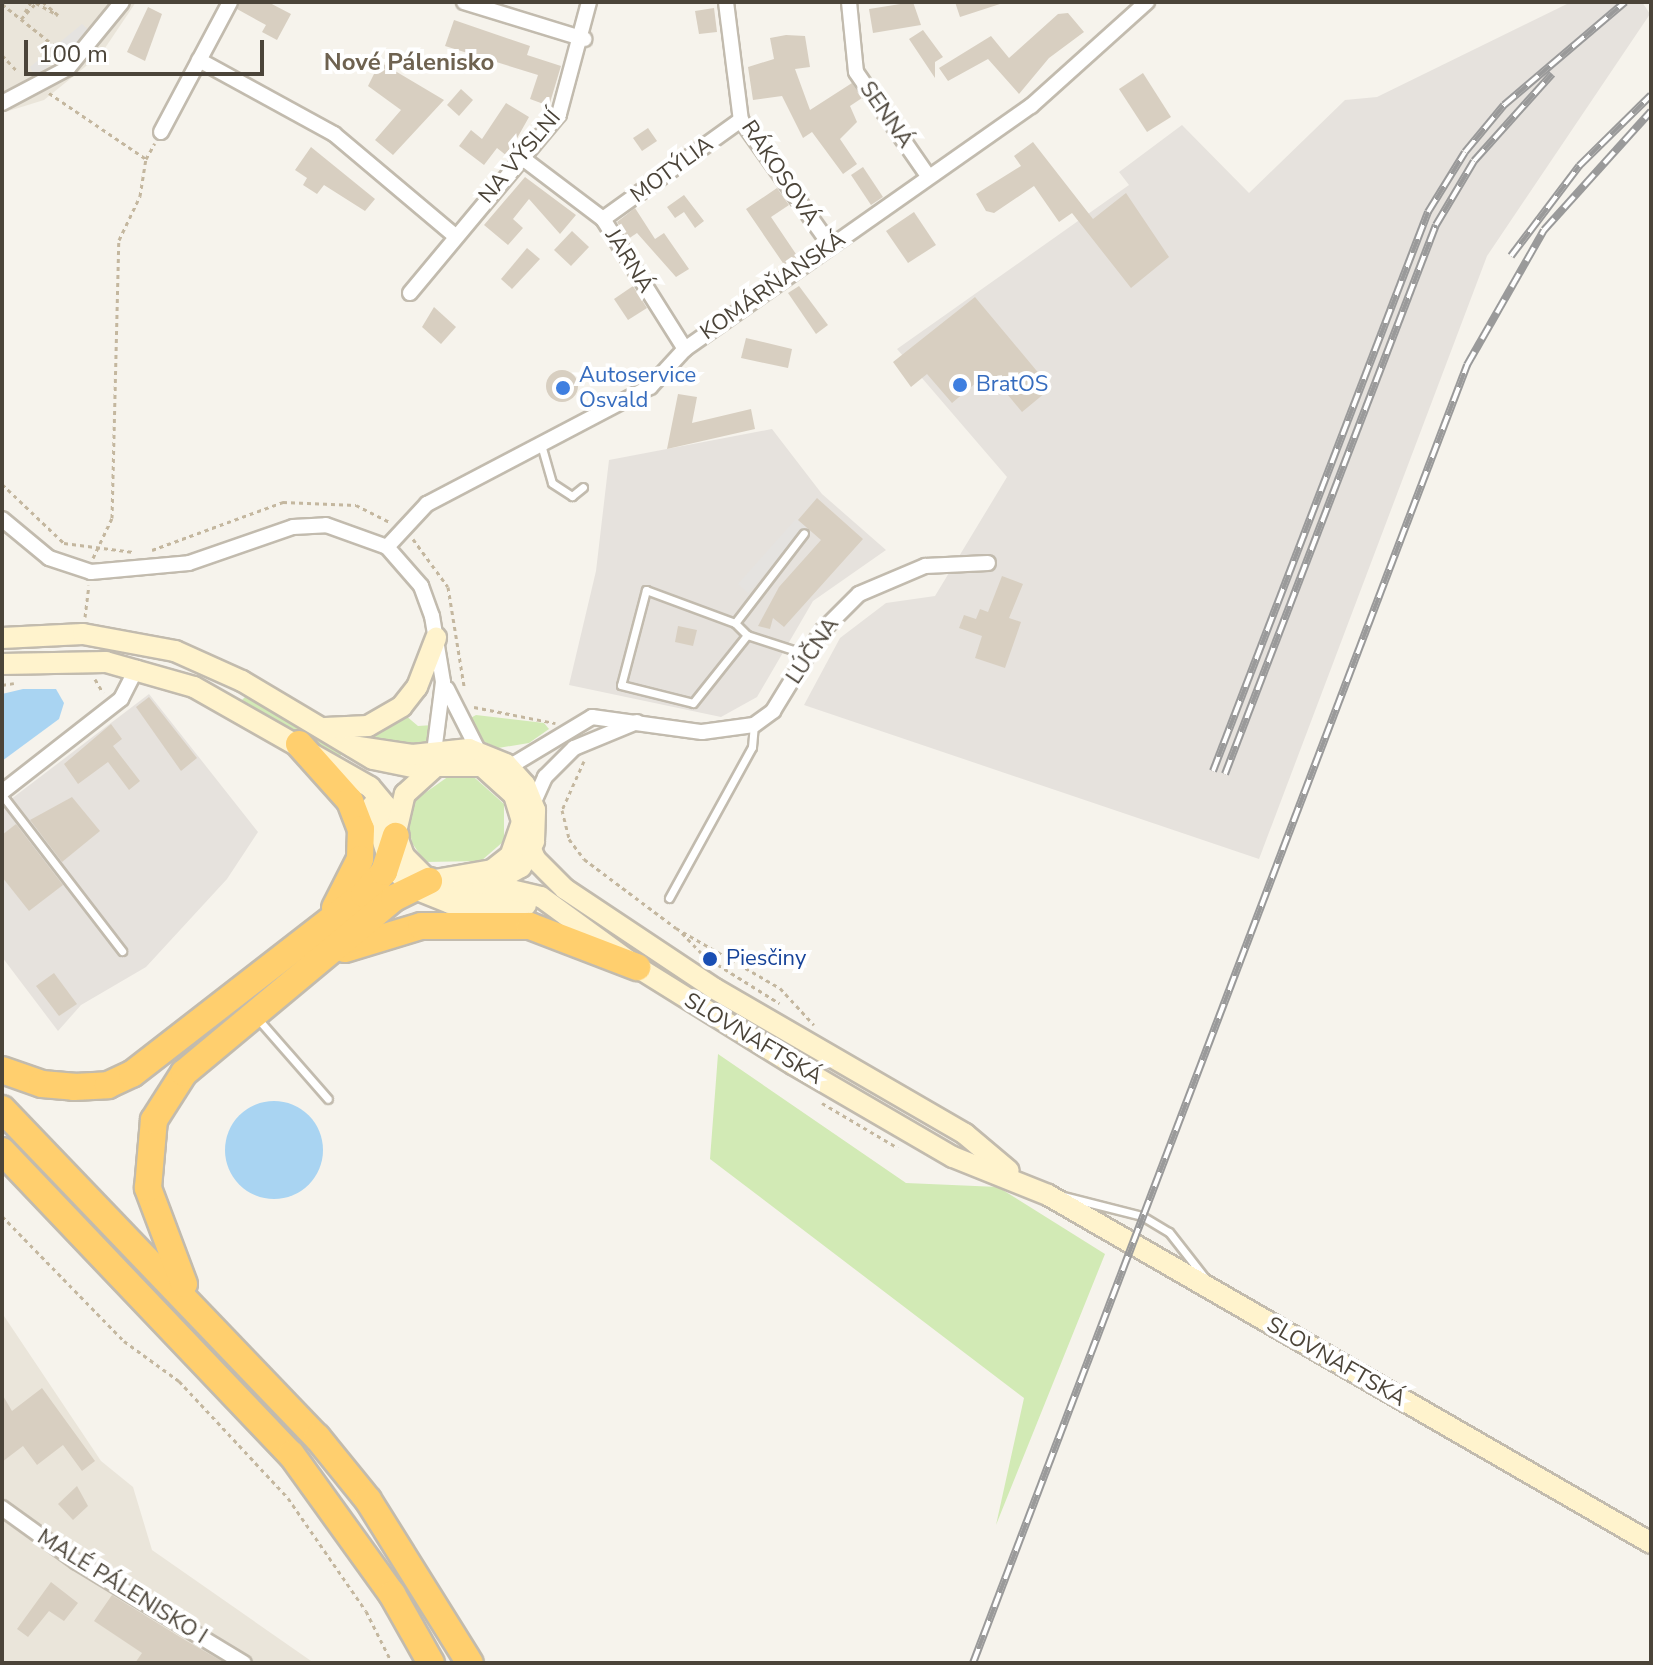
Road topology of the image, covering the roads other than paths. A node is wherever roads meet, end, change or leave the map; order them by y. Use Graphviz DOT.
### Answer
graph roads {
  1 [pos="122,2"];
  2 [pos="230,2"];
  3 [pos="464,2"];
  4 [pos="589,2"];
  5 [pos="726,2"];
  6 [pos="849,2"];
  7 [pos="1147,2"];
  8 [pos="584,39"];
  9 [pos="199,60"];
  10 [pos="2,103"];
  11 [pos="741,120"];
  12 [pos="161,132"];
  13 [pos="521,157"];
  14 [pos="928,176"];
  15 [pos="603,219"];
  16 [pos="454,235"];
  17 [pos="830,245"];
  18 [pos="410,293"];
  19 [pos="685,349"];
  20 [pos="542,448"];
  21 [pos="583,487"];
  22 [pos="3,520"];
  23 [pos="804,533"];
  24 [pos="387,547"];
  25 [pos="988,563"];
  26 [pos="735,623"];
  27 [pos="747,635"];
  28 [pos="2,638"];
  29 [pos="436,638"];
  30 [pos="806,654"];
  31 [pos="2,664"];
  32 [pos="137,668"];
  33 [pos="443,682"];
  34 [pos="642,720"];
  35 [pos="754,725"];
  36 [pos="324,728"];
  37 [pos="299,744"];
  38 [pos="352,746"];
  39 [pos="478,750"];
  40 [pos="436,751"];
  41 [pos="500,769"];
  42 [pos="427,770"];
  43 [pos="2,793"];
  44 [pos="533,804"];
  45 [pos="529,829"];
  46 [pos="393,848"];
  47 [pos="530,851"];
  48 [pos="420,884"];
  49 [pos="494,886"];
  50 [pos="669,898"];
  51 [pos="591,903"];
  52 [pos="325,921"];
  53 [pos="585,929"];
  54 [pos="122,951"];
  55 [pos="320,960"];
  56 [pos="637,967"];
  57 [pos="254,1014"];
  58 [pos="2,1070"];
  59 [pos="328,1099"];
  60 [pos="2,1109"];
  61 [pos="2,1151"];
  62 [pos="1021,1181"];
  63 [pos="1048,1195"];
  64 [pos="1214,1293"];
  65 [pos="190,1299"];
  66 [pos="2,1508"];
  67 [pos="1651,1543"];
  68 [pos="244,1663"];
  69 [pos="431,1663"];
  70 [pos="470,1663"];
  1 -- 10 [label="street"];
  2 -- 9 [label="street"];
  3 -- 8 [label="street"];
  4 -- 8 [label="street, NA VÝSLNÍ"];
  5 -- 11 [label="street, RÁKOSOVÁ"];
  6 -- 14 [label="street, SENNÁ"];
  7 -- 14 [label="street, KOMÁRŇANSKÁ"];
  8 -- 13 [label="street, NA VÝSLNÍ"];
  9 -- 12 [label="street"];
  9 -- 16 [label="street"];
  11 -- 15 [label="street, MOTÝLIA"];
  11 -- 17 [label="street, RÁKOSOVÁ"];
  13 -- 15 [label="street, JARNÁ"];
  13 -- 16 [label="street, NA VÝSLNÍ"];
  14 -- 17 [label="street, KOMÁRŇANSKÁ"];
  15 -- 19 [label="street, JARNÁ"];
  16 -- 18 [label="street, NA VÝSLNÍ"];
  17 -- 19 [label="street, KOMÁRŇANSKÁ"];
  19 -- 20 [label="street, KOMÁRŇANSKÁ"];
  20 -- 21 [label="lane"];
  20 -- 24 [label="street, KOMÁRŇANSKÁ"];
  22 -- 24 [label="street"];
  23 -- 26 [label="lane"];
  24 -- 29 [label="street"];
  25 -- 30 [label="street, LÚČNA"];
  26 -- 27 [label="lane"];
  26 -- 27 [label="lane"];
  27 -- 30 [label="lane"];
  28 -- 36 [label="main road"];
  29 -- 33 [label="street"];
  29 -- 36 [label="main road"];
  30 -- 35 [label="street, LÚČNA"];
  31 -- 32 [label="main road"];
  32 -- 37 [label="main road"];
  32 -- 43 [label="street"];
  33 -- 39 [label="street"];
  33 -- 40 [label="street"];
  34 -- 35 [label="street"];
  34 -- 41 [label="street"];
  34 -- 44 [label="street"];
  35 -- 50 [label="lane"];
  36 -- 38 [label="main road"];
  37 -- 46 [label="main road"];
  37 -- 52 [label="highway"];
  38 -- 40 [label="main road"];
  38 -- 42 [label="main road"];
  39 -- 40 [label="main road"];
  39 -- 41 [label="main road"];
  40 -- 42 [label="street"];
  41 -- 42 [label="main road"];
  41 -- 44 [label="main road"];
  41 -- 45 [label="main road"];
  42 -- 46 [label="main road"];
  43 -- 54 [label="lane"];
  44 -- 45 [label="main road"];
  45 -- 47 [label="main road, SLOVNAFTSKÁ"];
  45 -- 48 [label="main road"];
  45 -- 51 [label="main road, SLOVNAFTSKÁ"];
  46 -- 48 [label="main road"];
  46 -- 52 [label="highway"];
  47 -- 49 [label="main road"];
  47 -- 51 [label="main road, SLOVNAFTSKÁ"];
  48 -- 49 [label="main road, SLOVNAFTSKÁ"];
  48 -- 53 [label="main road"];
  48 -- 55 [label="highway"];
  49 -- 53 [label="main road, SLOVNAFTSKÁ"];
  51 -- 62 [label="main road, SLOVNAFTSKÁ"];
  52 -- 58 [label="highway"];
  53 -- 56 [label="main road, SLOVNAFTSKÁ"];
  55 -- 56 [label="highway"];
  55 -- 57 [label="highway"];
  56 -- 62 [label="main road, SLOVNAFTSKÁ"];
  57 -- 59 [label="lane"];
  57 -- 65 [label="highway"];
  60 -- 65 [label="highway"];
  61 -- 69 [label="highway"];
  62 -- 63 [label="main road, SLOVNAFTSKÁ"];
  63 -- 64 [label="main road, SLOVNAFTSKÁ"];
  63 -- 64 [label="lane"];
  64 -- 67 [label="main road, SLOVNAFTSKÁ"];
  65 -- 70 [label="highway"];
  66 -- 68 [label="street, MALÉ PÁLENISKO I"];
}
